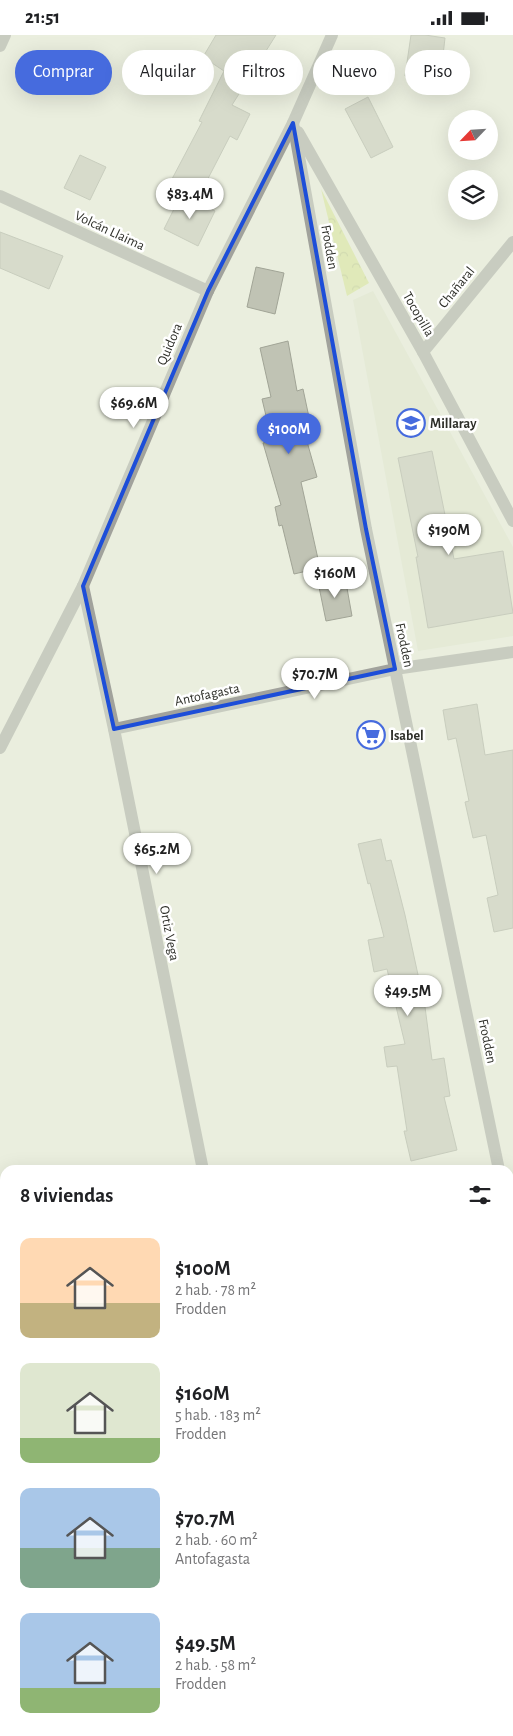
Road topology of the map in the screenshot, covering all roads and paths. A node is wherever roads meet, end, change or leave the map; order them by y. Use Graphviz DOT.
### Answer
graph roads {
  1 [pos="5,35"];
  2 [pos="332,35"];
  3 [pos="0,46"];
  4 [pos="293,123"];
  5 [pos="0,196"];
  6 [pos="513,242"];
  7 [pos="208,291"];
  8 [pos="423,352"];
  9 [pos="513,521"];
  10 [pos="83,586"];
  11 [pos="513,652"];
  12 [pos="395,669"];
  13 [pos="114,729"];
  14 [pos="0,748"];
  15 [pos="202,1165"];
  16 [pos="498,1165"];
  1 -- 3 [label="street"];
  2 -- 4 [label="street, Quidora"];
  4 -- 7 [label="street, Quidora"];
  4 -- 8 [label="street, Tocopilla"];
  4 -- 12 [label="street, Frodden"];
  5 -- 7 [label="street, Volcán Llaima"];
  6 -- 8 [label="street, Chañaral"];
  7 -- 10 [label="street, Quidora"];
  8 -- 9 [label="street, Tocopilla"];
  10 -- 13 [label="street, Ortiz Vega"];
  10 -- 14 [label="street, Quidora"];
  11 -- 12 [label="street, Antofagasta"];
  12 -- 13 [label="street, Antofagasta"];
  12 -- 16 [label="street, Frodden"];
  13 -- 15 [label="street, Ortiz Vega"];
}
